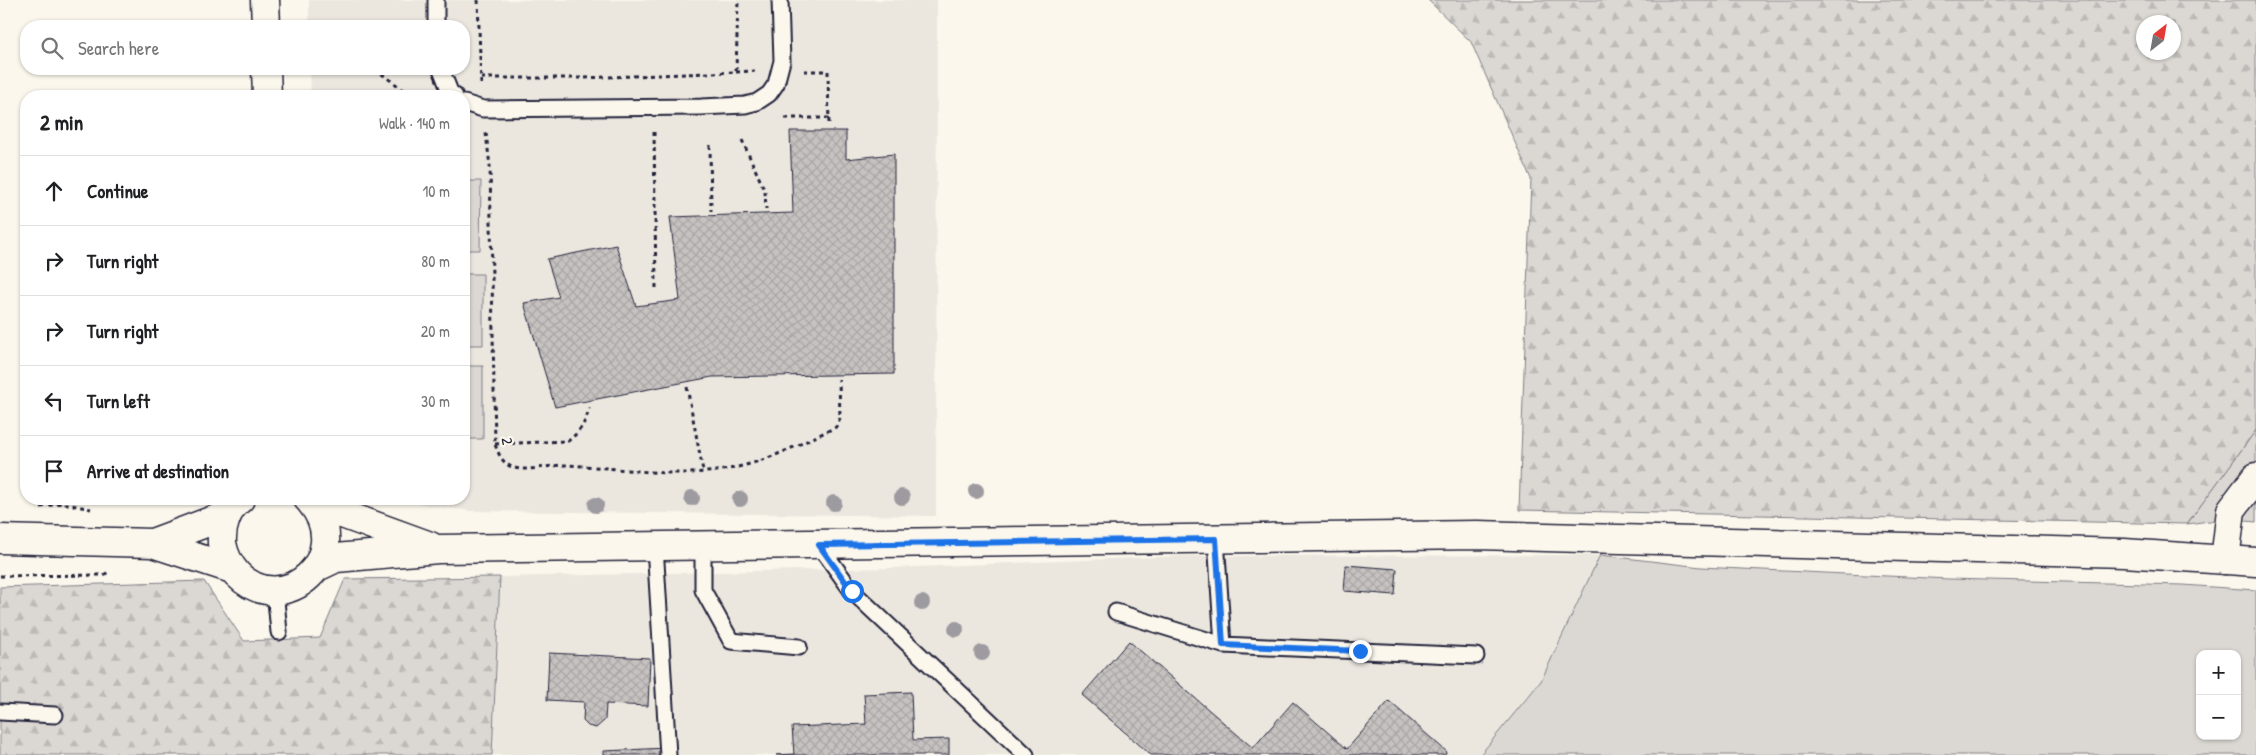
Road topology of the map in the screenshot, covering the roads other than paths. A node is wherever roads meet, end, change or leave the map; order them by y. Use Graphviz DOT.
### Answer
graph roads {
  1 [pos="265,0"];
  2 [pos="436,0"];
  3 [pos="780,0"];
  4 [pos="266,20"];
  5 [pos="436,20"];
  6 [pos="266,75"];
  7 [pos="443,75"];
  8 [pos="267,90"];
  9 [pos="449,90"];
  10 [pos="470,105"];
  11 [pos="2256,477"];
  12 [pos="234,505"];
  13 [pos="236,505"];
  14 [pos="314,505"];
  15 [pos="319,505"];
  16 [pos="0,539"];
  17 [pos="1216,539"];
  18 [pos="152,543"];
  19 [pos="819,545"];
  20 [pos="655,546"];
  21 [pos="704,546"];
  22 [pos="438,549"];
  23 [pos="2225,560"];
  24 [pos="2256,562"];
  25 [pos="318,567"];
  26 [pos="232,569"];
  27 [pos="275,590"];
  28 [pos="1116,612"];
  29 [pos="279,632"];
  30 [pos="1223,645"];
  31 [pos="799,647"];
  32 [pos="1476,656"];
  33 [pos="0,712"];
  34 [pos="54,714"];
  35 [pos="668,755"];
  36 [pos="1026,755"];
  1 -- 4 [label="street"];
  2 -- 5 [label="lane"];
  3 -- 10 [label="lane"];
  6 -- 8 [label="street"];
  7 -- 9 [label="lane"];
  11 -- 23 [label="street"];
  12 -- 18 [label="street"];
  13 -- 26 [label="street"];
  14 -- 25 [label="street"];
  15 -- 22 [label="street"];
  16 -- 18 [label="street"];
  17 -- 19 [label="street"];
  17 -- 23 [label="street"];
  17 -- 30 [label="lane"];
  18 -- 26 [label="street"];
  19 -- 21 [label="street"];
  19 -- 36 [label="lane"];
  20 -- 21 [label="street"];
  20 -- 22 [label="street"];
  20 -- 35 [label="lane"];
  21 -- 31 [label="lane"];
  22 -- 25 [label="street"];
  23 -- 24 [label="street"];
  25 -- 27 [label="street"];
  26 -- 27 [label="street"];
  27 -- 29 [label="lane"];
  28 -- 30 [label="lane"];
  30 -- 32 [label="lane"];
  33 -- 34 [label="lane"];
}
